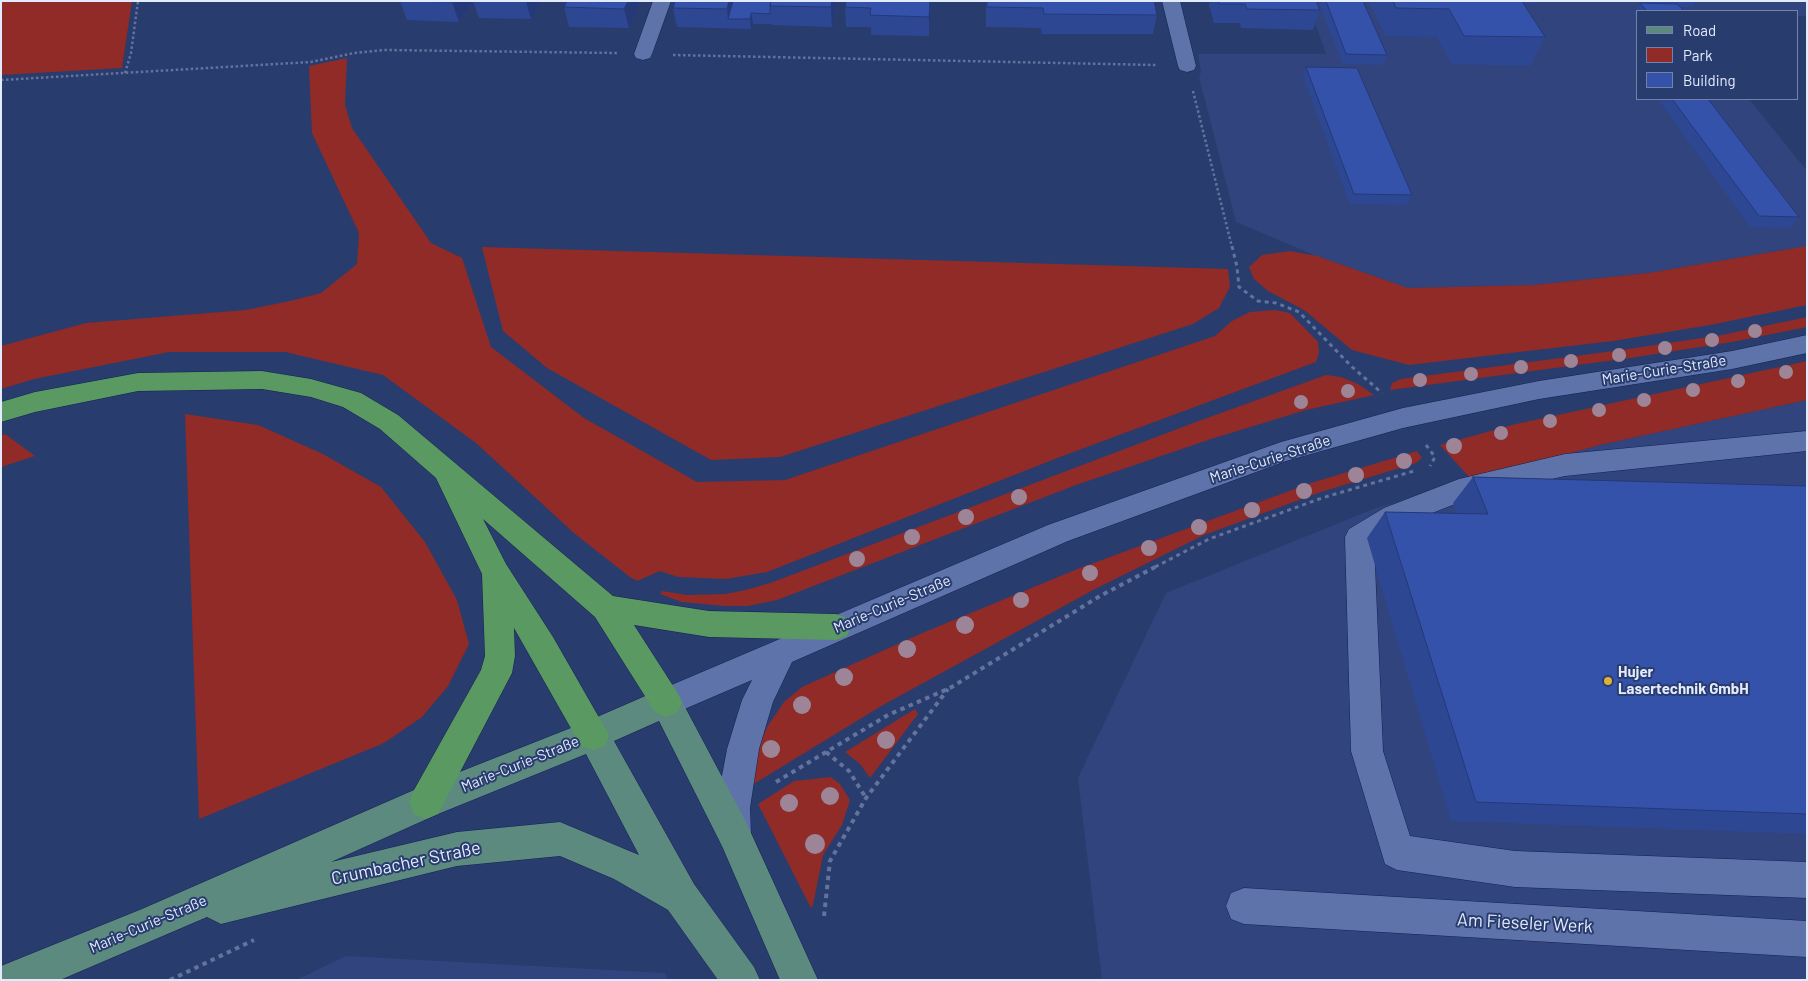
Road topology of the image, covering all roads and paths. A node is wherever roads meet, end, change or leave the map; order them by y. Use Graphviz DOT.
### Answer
graph roads {
  1 [pos="138,1"];
  2 [pos="662,1"];
  3 [pos="1171,1"];
  4 [pos="643,54"];
  5 [pos="1187,66"];
  6 [pos="125,73"];
  7 [pos="1,80"];
  8 [pos="1807,344"];
  9 [pos="1351,366"];
  10 [pos="1,412"];
  11 [pos="1807,441"];
  12 [pos="444,468"];
  13 [pos="1420,470"];
  14 [pos="496,573"];
  15 [pos="606,608"];
  16 [pos="836,627"];
  17 [pos="781,653"];
  18 [pos="950,688"];
  19 [pos="666,702"];
  20 [pos="593,735"];
  21 [pos="826,752"];
  22 [pos="772,785"];
  23 [pos="866,798"];
  24 [pos="426,802"];
  25 [pos="734,834"];
  26 [pos="1807,880"];
  27 [pos="681,897"];
  28 [pos="1244,906"];
  29 [pos="824,916"];
  30 [pos="152,923"];
  31 [pos="1807,939"];
  32 [pos="14,980"];
  33 [pos="742,980"];
  34 [pos="799,980"];
  1 -- 6 [label="path"];
  2 -- 4 [label="street"];
  3 -- 5 [label="street"];
  4 -- 5 [label="path"];
  4 -- 6 [label="path"];
  5 -- 9 [label="path"];
  6 -- 7 [label="path"];
  8 -- 16 [label="street, Marie-Curie-Straße"];
  10 -- 12 [label="highway"];
  11 -- 26 [label="street"];
  12 -- 14 [label="highway"];
  12 -- 15 [label="highway"];
  13 -- 18 [label="path"];
  14 -- 20 [label="highway"];
  14 -- 24 [label="highway"];
  15 -- 16 [label="highway"];
  15 -- 19 [label="highway"];
  16 -- 17 [label="street, Marie-Curie-Straße"];
  17 -- 19 [label="street, Marie-Curie-Straße"];
  17 -- 25 [label="street"];
  18 -- 21 [label="path"];
  18 -- 23 [label="path"];
  19 -- 20 [label="main road, Marie-Curie-Straße"];
  19 -- 25 [label="main road"];
  20 -- 24 [label="main road, Marie-Curie-Straße"];
  20 -- 27 [label="main road, Crumbacher Straße"];
  21 -- 22 [label="path"];
  21 -- 23 [label="path"];
  23 -- 29 [label="path"];
  24 -- 30 [label="main road, Marie-Curie-Straße"];
  25 -- 34 [label="main road"];
  27 -- 30 [label="main road, Crumbacher Straße"];
  27 -- 33 [label="main road, Crumbacher Straße"];
  28 -- 31 [label="street, Am Fieseler Werk"];
  30 -- 32 [label="main road, Marie-Curie-Straße"];
}
